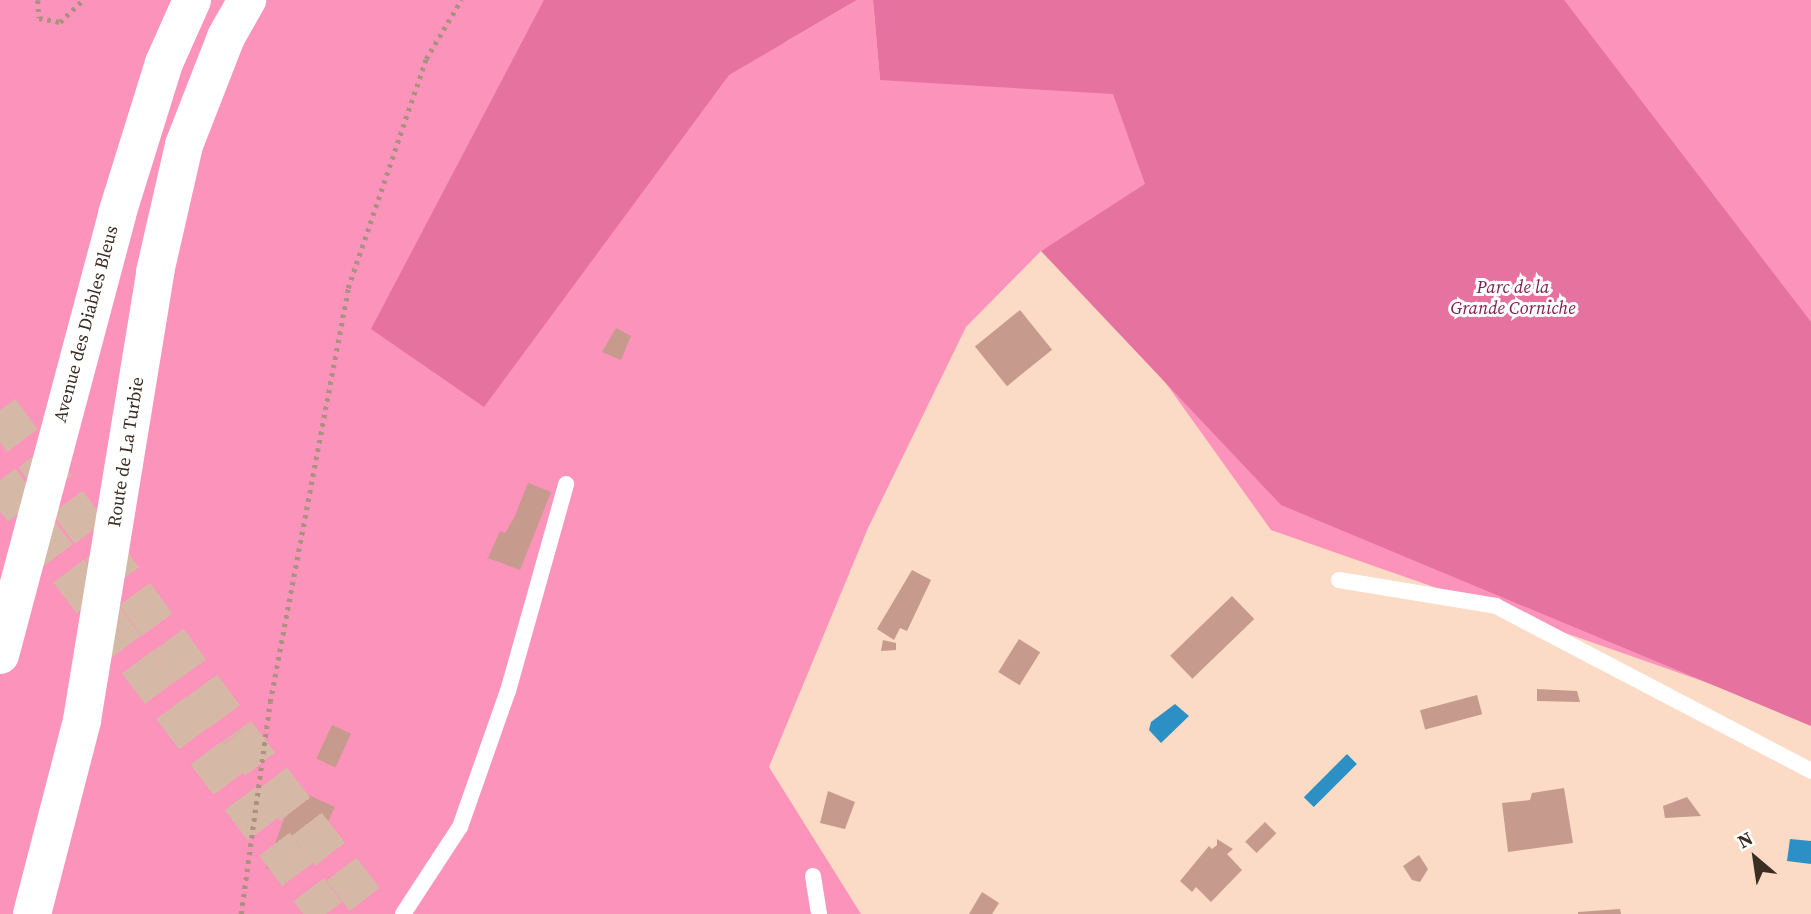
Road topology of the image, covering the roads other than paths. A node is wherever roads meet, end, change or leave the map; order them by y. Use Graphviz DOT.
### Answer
graph roads {
  1 [pos="191,0"];
  2 [pos="247,0"];
  3 [pos="566,484"];
  4 [pos="1339,580"];
  5 [pos="0,655"];
  6 [pos="1811,771"];
  7 [pos="813,876"];
  8 [pos="32,914"];
  9 [pos="403,914"];
  10 [pos="819,914"];
  1 -- 5 [label="main road, Avenue des Diables Bleus"];
  2 -- 8 [label="main road, Route de La Turbie"];
  3 -- 9 [label="lane"];
  4 -- 6 [label="lane"];
  7 -- 10 [label="lane"];
}
